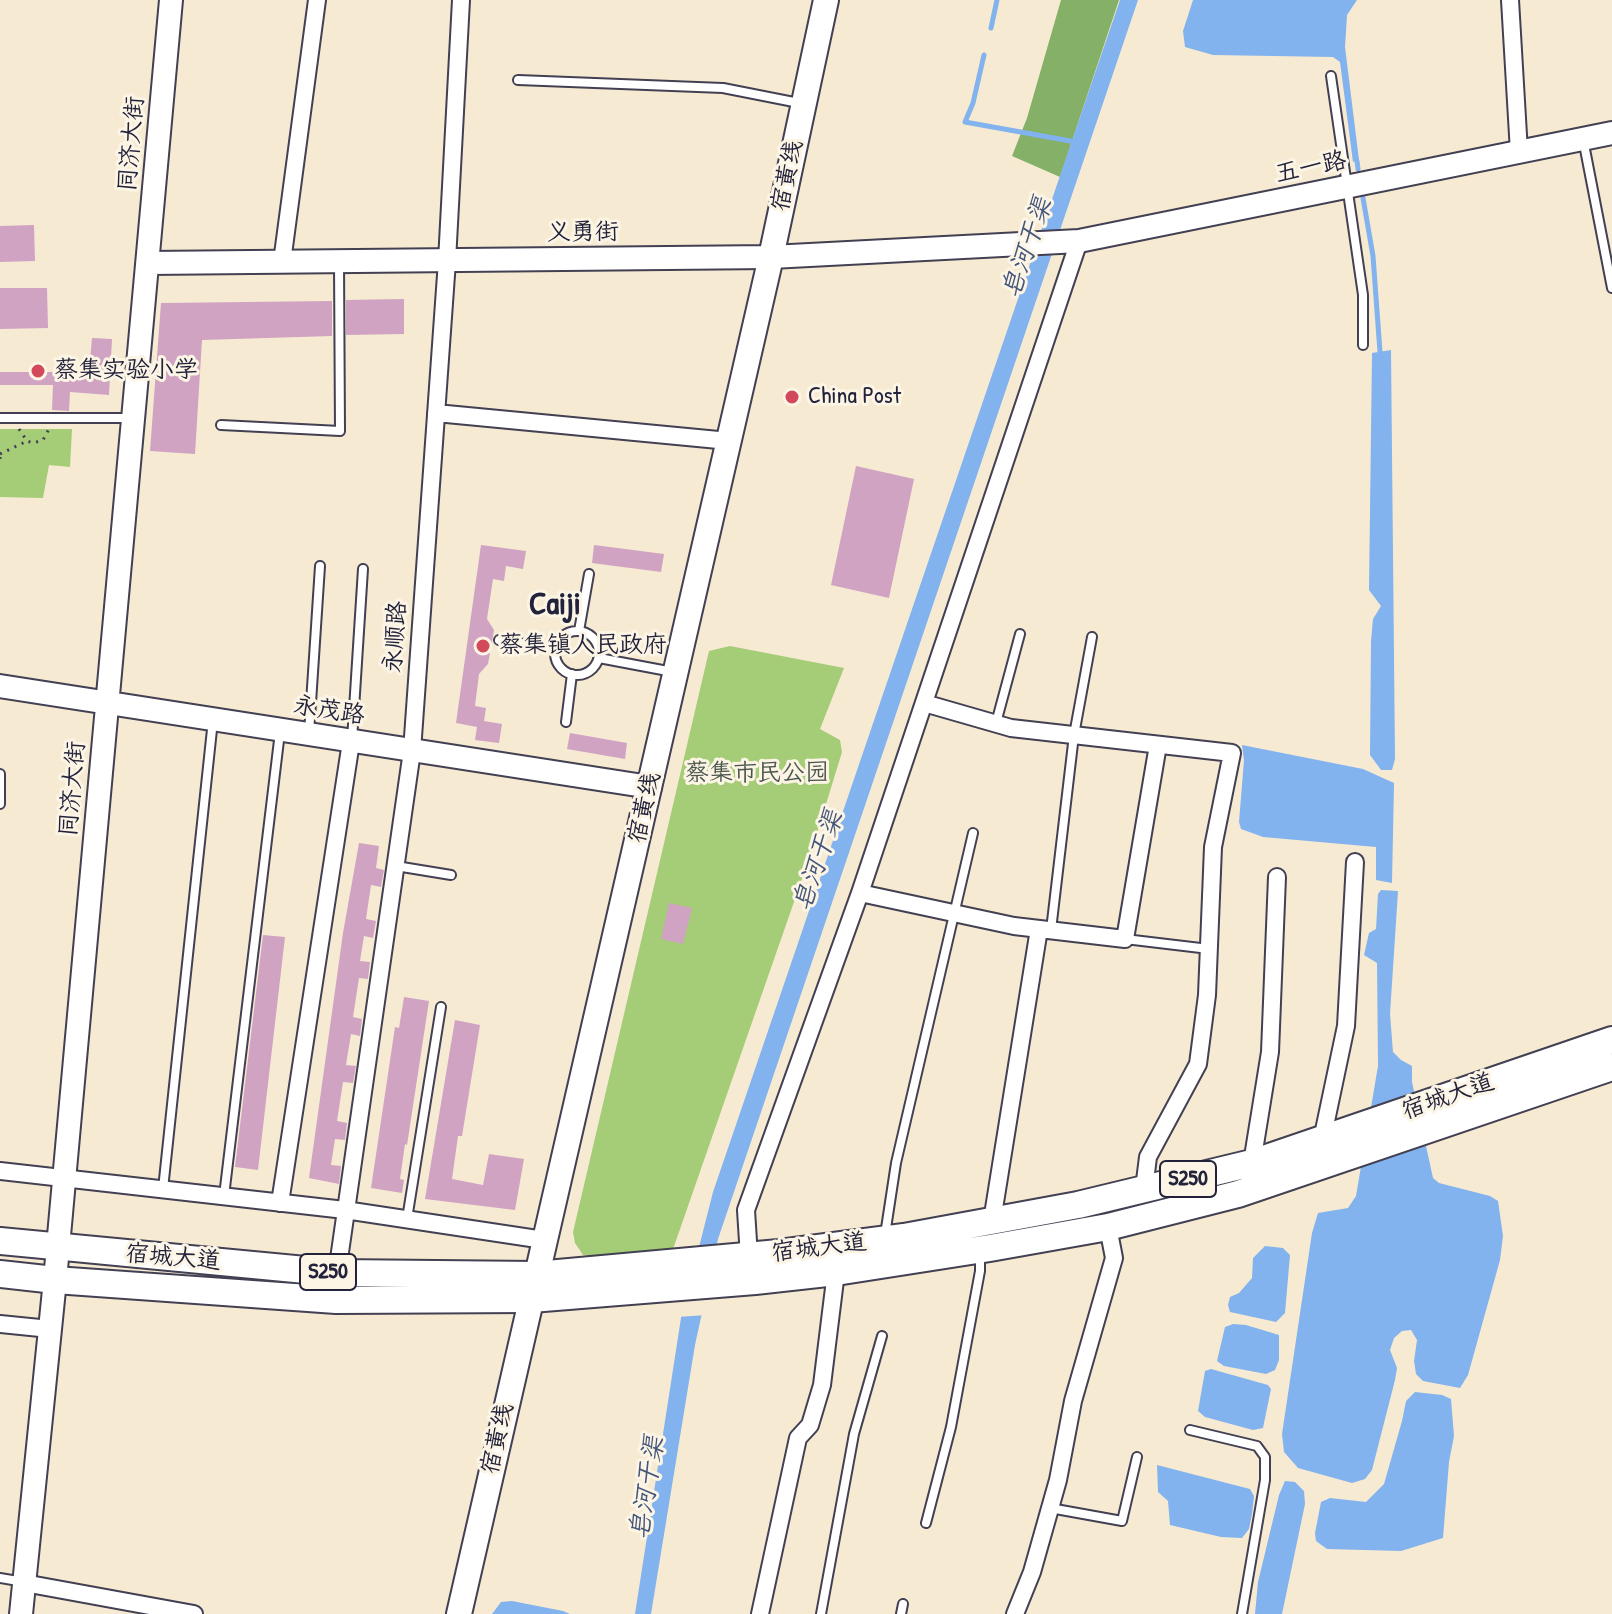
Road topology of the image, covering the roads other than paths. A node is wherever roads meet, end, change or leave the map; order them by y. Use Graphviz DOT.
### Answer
graph roads {
  1 [pos="171,0"];
  2 [pos="317,0"];
  3 [pos="461,0"];
  4 [pos="826,0"];
  5 [pos="1510,0"];
  6 [pos="1331,76"];
  7 [pos="518,80"];
  8 [pos="804,104"];
  9 [pos="1612,133"];
  10 [pos="1583,139"];
  11 [pos="1519,152"];
  12 [pos="1347,187"];
  13 [pos="1079,241"];
  14 [pos="1019,246"];
  15 [pos="771,257"];
  16 [pos="447,261"];
  17 [pos="282,262"];
  18 [pos="339,262"];
  19 [pos="148,263"];
  20 [pos="1612,288"];
  21 [pos="1363,345"];
  22 [pos="436,413"];
  23 [pos="0,418"];
  24 [pos="133,418"];
  25 [pos="221,425"];
  26 [pos="729,441"];
  27 [pos="320,566"];
  28 [pos="363,569"];
  29 [pos="589,574"];
  30 [pos="579,631"];
  31 [pos="1020,634"];
  32 [pos="1092,637"];
  33 [pos="499,640"];
  34 [pos="556,649"];
  35 [pos="599,658"];
  36 [pos="676,672"];
  37 [pos="572,674"];
  38 [pos="0,686"];
  39 [pos="924,703"];
  40 [pos="107,704"];
  41 [pos="213,720"];
  42 [pos="566,722"];
  43 [pos="995,724"];
  44 [pos="280,730"];
  45 [pos="309,734"];
  46 [pos="1074,735"];
  47 [pos="351,742"];
  48 [pos="1158,745"];
  49 [pos="412,751"];
  50 [pos="0,774"];
  51 [pos="650,787"];
  52 [pos="0,804"];
  53 [pos="973,833"];
  54 [pos="1355,862"];
  55 [pos="396,866"];
  56 [pos="451,875"];
  57 [pos="1277,877"];
  58 [pos="860,893"];
  59 [pos="956,914"];
  60 [pos="1045,930"];
  61 [pos="1125,939"];
  62 [pos="1209,949"];
  63 [pos="441,1007"];
  64 [pos="1612,1040"];
  65 [pos="1612,1067"];
  66 [pos="1322,1140"];
  67 [pos="1252,1163"];
  68 [pos="0,1171"];
  69 [pos="63,1177"];
  70 [pos="163,1189"];
  71 [pos="1144,1189"];
  72 [pos="224,1196"];
  73 [pos="280,1203"];
  74 [pos="345,1210"];
  75 [pos="407,1219"];
  76 [pos="992,1221"];
  77 [pos="1108,1227"];
  78 [pos="544,1240"];
  79 [pos="885,1240"];
  80 [pos="0,1241"];
  81 [pos="58,1248"];
  82 [pos="980,1250"];
  83 [pos="752,1269"];
  84 [pos="836,1272"];
  85 [pos="337,1273"];
  86 [pos="0,1274"];
  87 [pos="55,1280"];
  88 [pos="533,1287"];
  89 [pos="0,1324"];
  90 [pos="50,1329"];
  91 [pos="882,1336"];
  92 [pos="1190,1430"];
  93 [pos="1137,1457"];
  94 [pos="1050,1508"];
  95 [pos="926,1523"];
  96 [pos="0,1578"];
  97 [pos="24,1583"];
  98 [pos="903,1604"];
  99 [pos="21,1614"];
  100 [pos="194,1614"];
  101 [pos="459,1614"];
  102 [pos="760,1614"];
  103 [pos="821,1614"];
  104 [pos="901,1614"];
  105 [pos="1015,1614"];
  106 [pos="1242,1614"];
  1 -- 19 [label="street, 同济大街"];
  2 -- 17 [label="street"];
  3 -- 16 [label="street, 永顺路"];
  4 -- 8 [label="main road, 宿黄线"];
  5 -- 11 [label="street"];
  6 -- 12 [label="lane"];
  7 -- 8 [label="lane"];
  8 -- 15 [label="main road, 宿黄线"];
  9 -- 10 [label="street, 五一路"];
  10 -- 11 [label="street, 五一路"];
  10 -- 20 [label="lane"];
  11 -- 12 [label="street, 五一路"];
  12 -- 13 [label="street, 五一路"];
  12 -- 21 [label="lane"];
  13 -- 14 [label="street, 五一路"];
  13 -- 39 [label="street"];
  14 -- 15 [label="street, 义勇街"];
  15 -- 16 [label="street, 义勇街"];
  15 -- 26 [label="main road, 宿黄线"];
  16 -- 18 [label="street, 义勇街"];
  16 -- 22 [label="street, 永顺路"];
  17 -- 18 [label="street, 义勇街"];
  17 -- 19 [label="street, 义勇街"];
  18 -- 25 [label="lane"];
  19 -- 24 [label="street, 同济大街"];
  22 -- 26 [label="street"];
  22 -- 49 [label="street, 永顺路"];
  23 -- 24 [label="lane"];
  24 -- 40 [label="street, 同济大街"];
  26 -- 36 [label="main road, 宿黄线"];
  27 -- 45 [label="lane"];
  28 -- 47 [label="lane"];
  29 -- 30 [label="lane"];
  30 -- 34 [label="lane"];
  30 -- 35 [label="lane"];
  31 -- 43 [label="lane"];
  32 -- 46 [label="lane"];
  33 -- 34 [label="lane"];
  34 -- 37 [label="lane"];
  35 -- 36 [label="lane"];
  35 -- 37 [label="lane"];
  36 -- 51 [label="main road, 宿黄线"];
  37 -- 42 [label="lane"];
  38 -- 40 [label="street, 永茂路"];
  39 -- 43 [label="street"];
  39 -- 58 [label="street"];
  40 -- 41 [label="street, 永茂路"];
  40 -- 69 [label="street, 同济大街"];
  41 -- 44 [label="street, 永茂路"];
  41 -- 70 [label="lane"];
  43 -- 46 [label="street"];
  44 -- 45 [label="street, 永茂路"];
  44 -- 72 [label="lane"];
  45 -- 47 [label="street, 永茂路"];
  46 -- 48 [label="street"];
  46 -- 60 [label="lane"];
  47 -- 49 [label="street, 永茂路"];
  47 -- 73 [label="street"];
  48 -- 61 [label="street"];
  48 -- 62 [label="street"];
  49 -- 51 [label="street, 永茂路"];
  49 -- 55 [label="street, 永顺路"];
  50 -- 52 [label="lane"];
  51 -- 78 [label="main road, 宿黄线"];
  53 -- 59 [label="lane"];
  54 -- 66 [label="street"];
  55 -- 56 [label="lane"];
  55 -- 74 [label="street, 永顺路"];
  57 -- 67 [label="street"];
  58 -- 59 [label="street"];
  58 -- 83 [label="street"];
  59 -- 60 [label="street"];
  59 -- 79 [label="lane"];
  60 -- 61 [label="street"];
  60 -- 76 [label="street"];
  61 -- 62 [label="lane"];
  62 -- 71 [label="street"];
  63 -- 75 [label="lane"];
  64 -- 66 [label="main road, 宿城大道 / S250"];
  65 -- 77 [label="main road, 宿城大道 / S250"];
  66 -- 67 [label="main road, 宿城大道 / S250"];
  67 -- 71 [label="main road, 宿城大道 / S250"];
  68 -- 69 [label="street"];
  69 -- 70 [label="street"];
  69 -- 81 [label="street, 同济大街"];
  70 -- 72 [label="street"];
  71 -- 76 [label="main road, 宿城大道 / S250"];
  72 -- 73 [label="street"];
  73 -- 74 [label="street"];
  74 -- 75 [label="street"];
  74 -- 85 [label="street, 永顺路"];
  75 -- 78 [label="street"];
  76 -- 79 [label="main road, 宿城大道 / S250"];
  77 -- 82 [label="main road, 宿城大道 / S250"];
  77 -- 94 [label="street"];
  78 -- 88 [label="main road, 宿黄线"];
  79 -- 83 [label="main road, 宿城大道 / S250"];
  80 -- 81 [label="main road, 宿城大道 / S250"];
  81 -- 85 [label="main road, 宿城大道 / S250"];
  81 -- 87 [label="street, 同济大街"];
  82 -- 84 [label="main road, 宿城大道 / S250"];
  82 -- 95 [label="lane"];
  83 -- 84 [label="main road, 宿城大道 / S250"];
  83 -- 88 [label="main road, 宿城大道 / S250"];
  84 -- 102 [label="street"];
  85 -- 88 [label="main road, 宿城大道 / S250"];
  86 -- 87 [label="main road, 宿城大道 / S250"];
  87 -- 88 [label="main road, 宿城大道 / S250"];
  87 -- 90 [label="street, 同济大街"];
  88 -- 101 [label="main road, 宿黄线"];
  89 -- 90 [label="street"];
  90 -- 97 [label="street, 同济大街"];
  91 -- 103 [label="lane"];
  92 -- 106 [label="lane"];
  93 -- 94 [label="lane"];
  94 -- 105 [label="street"];
  96 -- 97 [label="lane"];
  97 -- 99 [label="street, 同济大街"];
  97 -- 100 [label="street"];
  98 -- 104 [label="lane"];
}
